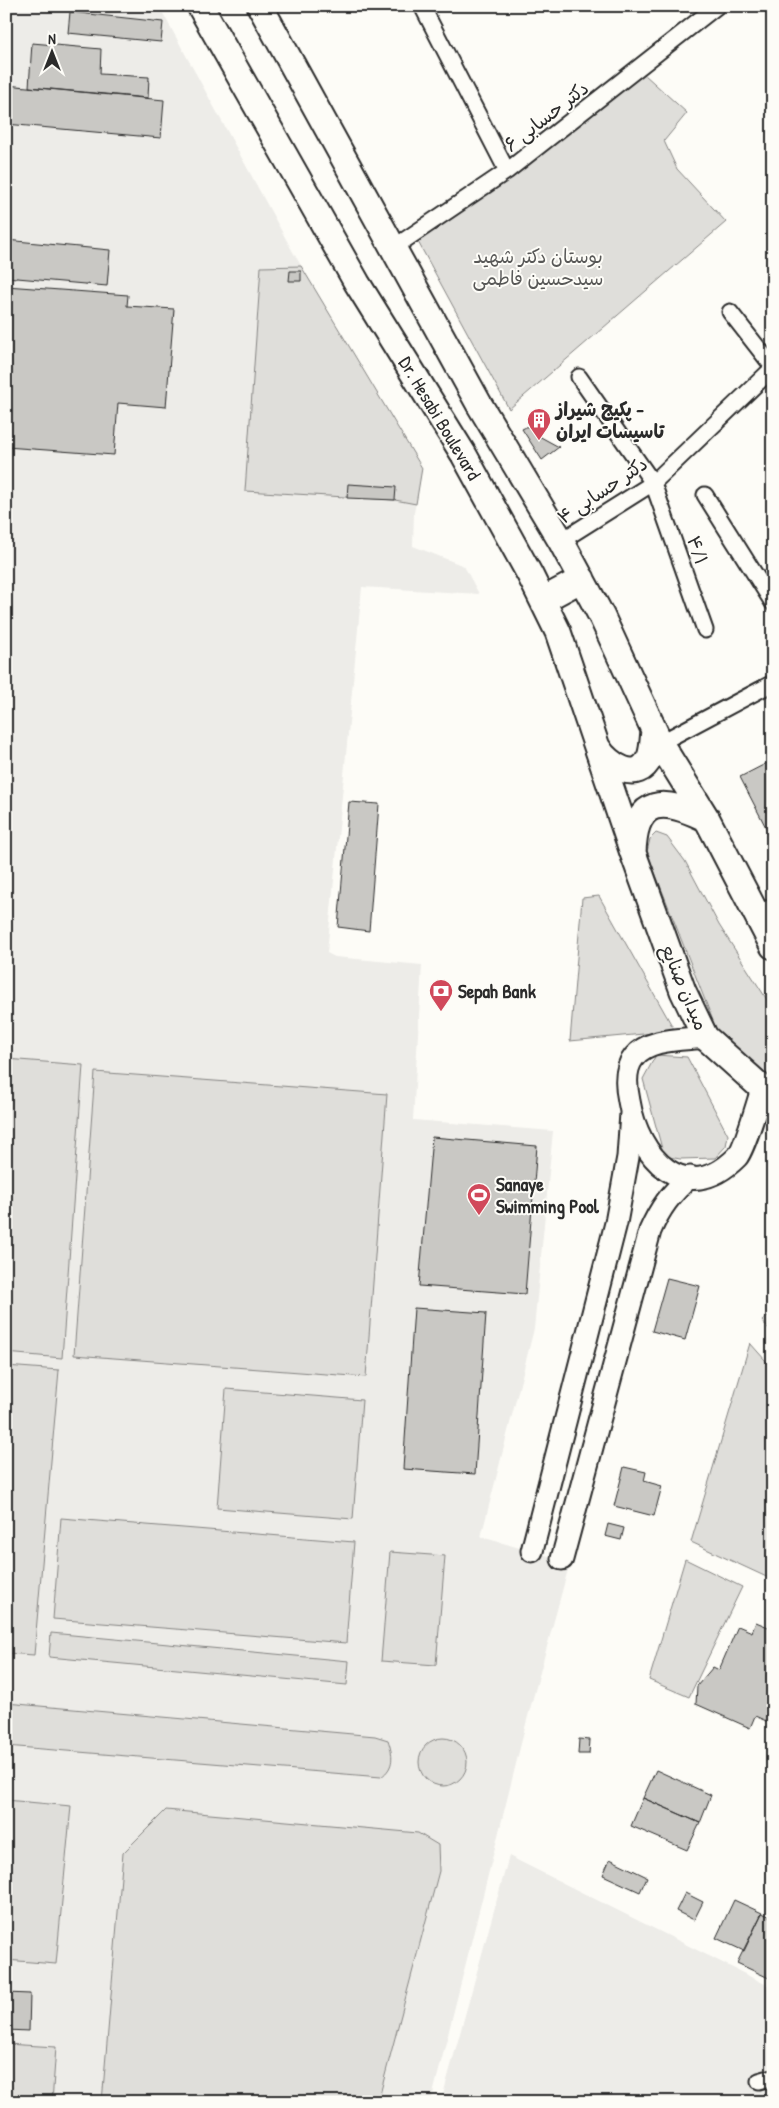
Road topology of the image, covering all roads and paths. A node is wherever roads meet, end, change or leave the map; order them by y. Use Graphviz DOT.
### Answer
graph roads {
  1 [pos="200,6"];
  2 [pos="260,6"];
  3 [pos="422,6"];
  4 [pos="717,6"];
  5 [pos="507,171"];
  6 [pos="393,248"];
  7 [pos="730,312"];
  8 [pos="773,368"];
  9 [pos="579,377"];
  10 [pos="653,483"];
  11 [pos="705,495"];
  12 [pos="561,541"];
  13 [pos="582,579"];
  14 [pos="543,600"];
  15 [pos="773,603"];
  16 [pos="705,630"];
  17 [pos="773,683"];
  18 [pos="657,737"];
  19 [pos="595,744"];
  20 [pos="707,819"];
  21 [pos="633,852"];
  22 [pos="764,910"];
  23 [pos="773,946"];
  24 [pos="705,1037"];
  25 [pos="767,1094"];
  26 [pos="631,1113"];
  27 [pos="690,1177"];
  28 [pos="532,1551"];
  29 [pos="562,1559"];
  1 -- 14 [label="main road, Dr. Hesabi Boulevard"];
  2 -- 6 [label="main road"];
  3 -- 5 [label="street"];
  4 -- 5 [label="street, ۶ دکتر حسابی"];
  5 -- 6 [label="street, ۶ دکتر حسابی"];
  6 -- 12 [label="main road"];
  7 -- 8 [label="street"];
  8 -- 10 [label="street, دکتر حسابی ۴"];
  9 -- 10 [label="street, ۴/۱"];
  10 -- 12 [label="street, دکتر حسابی ۴"];
  10 -- 16 [label="street, ۴/۱"];
  11 -- 15 [label="street"];
  12 -- 13 [label="main road"];
  13 -- 14 [label="main road"];
  13 -- 18 [label="main road"];
  14 -- 19 [label="main road, Dr. Hesabi Boulevard"];
  17 -- 18 [label="street"];
  18 -- 19 [label="main road"];
  18 -- 20 [label="main road"];
  19 -- 21 [label="main road, Dr. Hesabi Boulevard"];
  20 -- 21 [label="main road"];
  20 -- 22 [label="main road"];
  21 -- 24 [label="main road, میدان صنایع"];
  22 -- 23 [label="main road"];
  24 -- 25 [label="main road, میدان صنایع"];
  24 -- 26 [label="street"];
  25 -- 27 [label="street"];
  26 -- 27 [label="street"];
  26 -- 28 [label="street"];
  27 -- 29 [label="street"];
}
